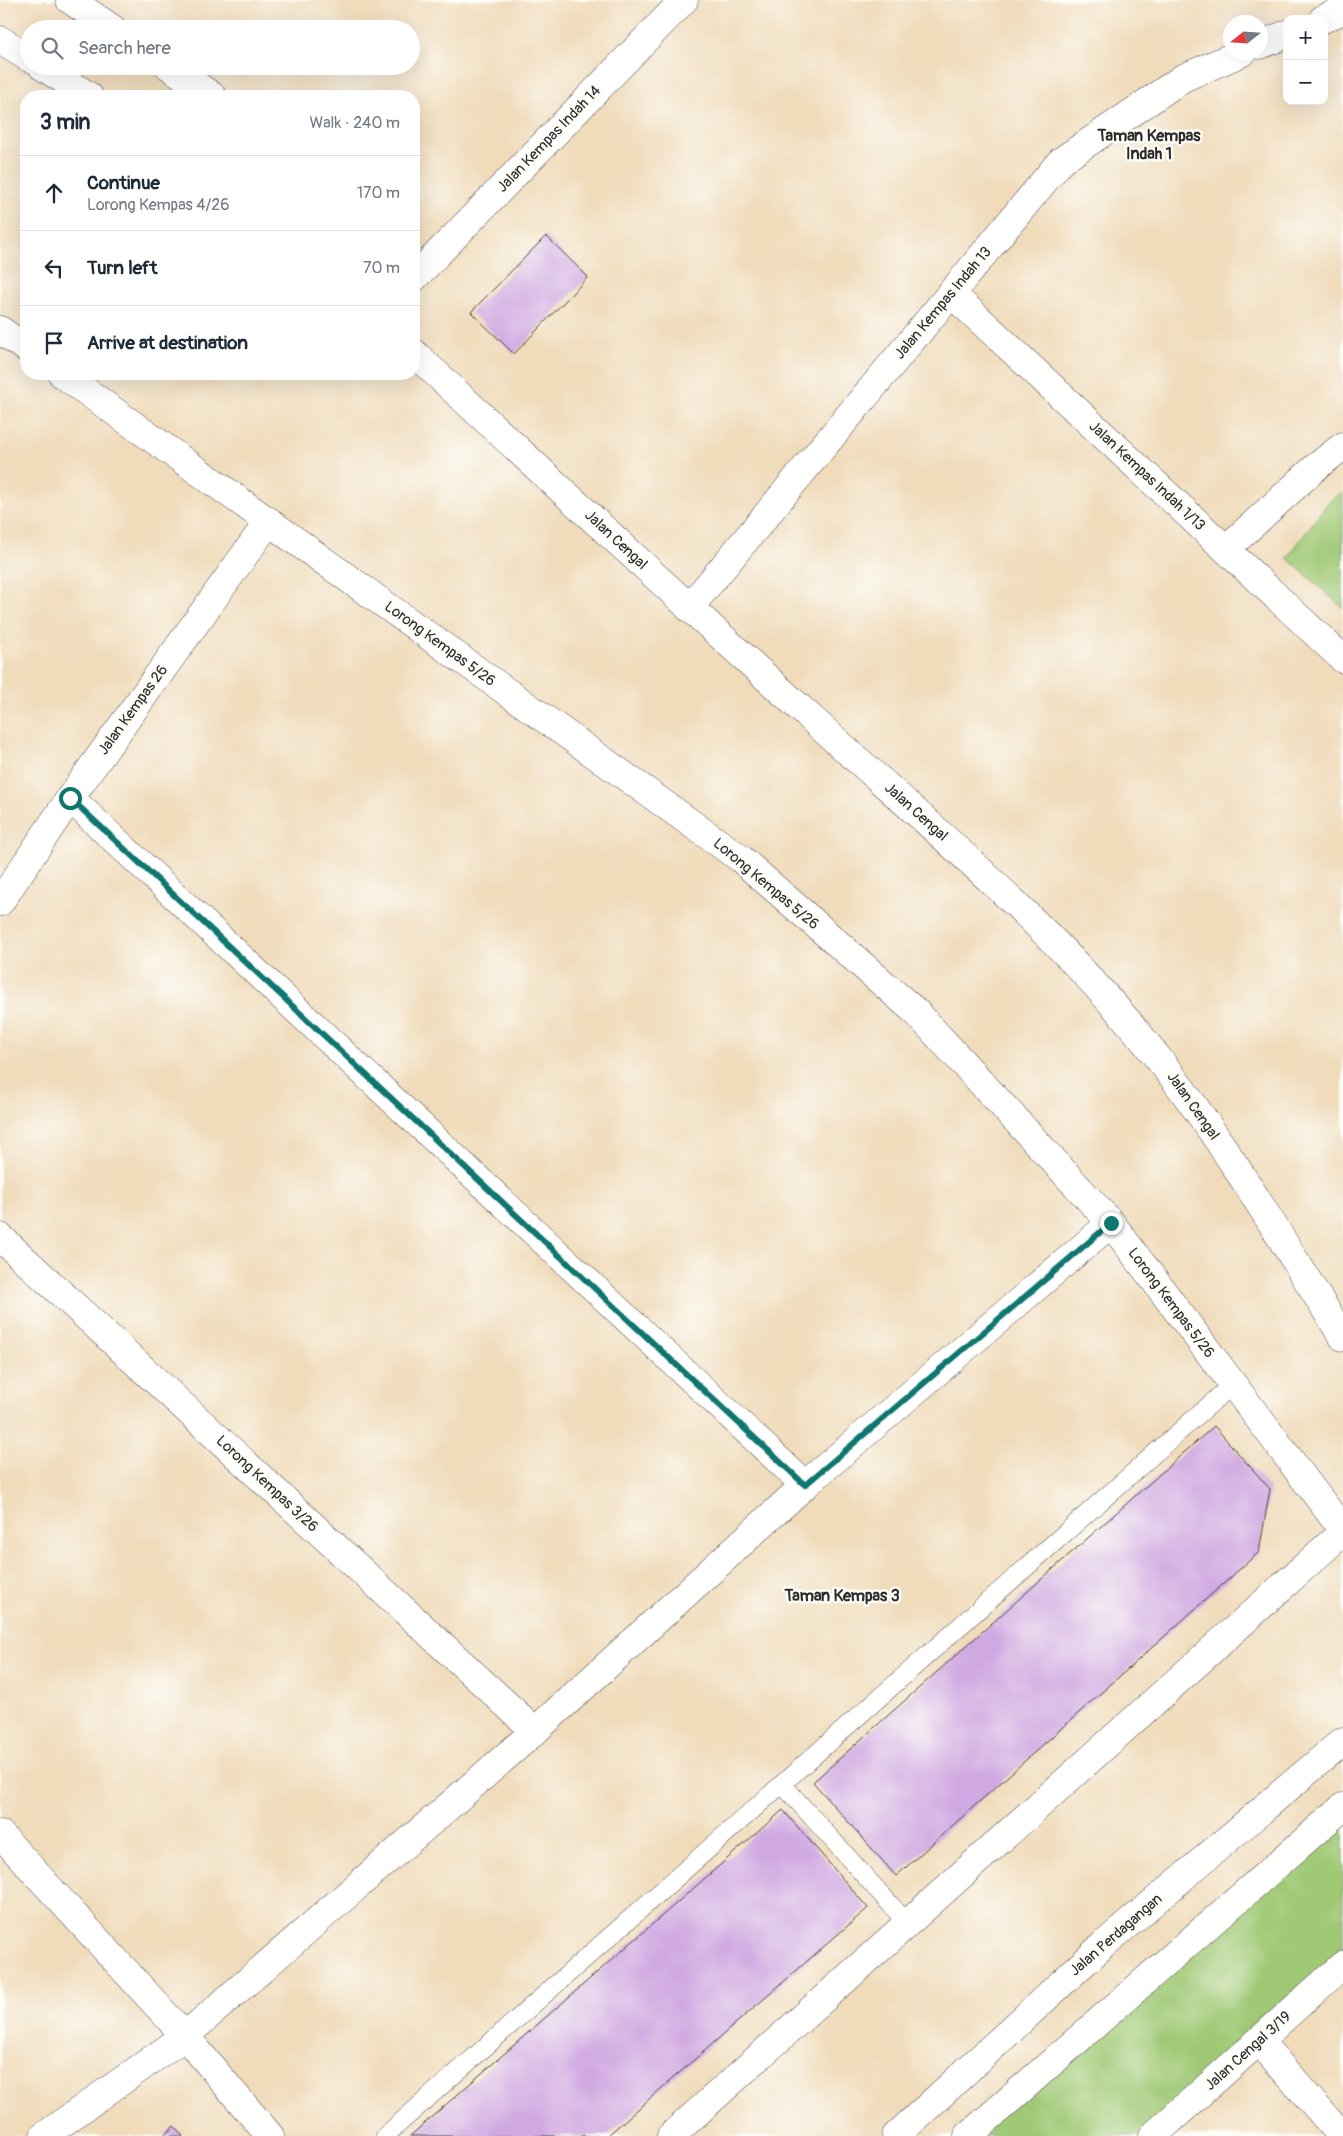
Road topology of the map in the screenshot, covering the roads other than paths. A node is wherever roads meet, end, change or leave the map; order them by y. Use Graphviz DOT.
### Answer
graph roads {
  1 [pos="70,0"];
  2 [pos="684,0"];
  3 [pos="1343,10"];
  4 [pos="1328,17"];
  5 [pos="100,20"];
  6 [pos="1283,36"];
  7 [pos="0,40"];
  8 [pos="1268,42"];
  9 [pos="20,52"];
  10 [pos="1225,60"];
  11 [pos="56,75"];
  12 [pos="181,75"];
  13 [pos="80,90"];
  14 [pos="203,90"];
  15 [pos="420,264"];
  16 [pos="951,293"];
  17 [pos="0,330"];
  18 [pos="20,344"];
  19 [pos="420,360"];
  20 [pos="70,380"];
  21 [pos="1343,446"];
  22 [pos="269,521"];
  23 [pos="1226,550"];
  24 [pos="689,608"];
  25 [pos="1343,659"];
  26 [pos="70,798"];
  27 [pos="0,902"];
  28 [pos="1111,1223"];
  29 [pos="0,1238"];
  30 [pos="1343,1337"];
  31 [pos="1233,1384"];
  32 [pos="805,1485"];
  33 [pos="1343,1531"];
  34 [pos="535,1731"];
  35 [pos="1343,1741"];
  36 [pos="783,1785"];
  37 [pos="1343,1807"];
  38 [pos="0,1834"];
  39 [pos="907,1923"];
  40 [pos="1343,1965"];
  41 [pos="185,2036"];
  42 [pos="1259,2041"];
  43 [pos="44,2136"];
  44 [pos="270,2136"];
  45 [pos="385,2136"];
  46 [pos="671,2136"];
  47 [pos="896,2136"];
  48 [pos="968,2136"];
  49 [pos="1153,2136"];
  50 [pos="1342,2136"];
  1 -- 5 [label="street"];
  2 -- 15 [label="street, Jalan Kempas Indah 14"];
  3 -- 4 [label="street"];
  6 -- 8 [label="street"];
  7 -- 9 [label="street"];
  10 -- 16 [label="street, Jalan Kempas Indah 13"];
  11 -- 13 [label="street"];
  12 -- 14 [label="street"];
  16 -- 23 [label="street, Jalan Kempas Indah 1/13"];
  16 -- 24 [label="street, Jalan Kempas Indah 13"];
  17 -- 18 [label="street"];
  19 -- 24 [label="street, Jalan Cengal"];
  20 -- 22 [label="street, Lorong Kempas 5/26"];
  21 -- 23 [label="street"];
  22 -- 26 [label="street, Jalan Kempas 26"];
  22 -- 28 [label="street, Lorong Kempas 5/26"];
  23 -- 25 [label="street, Jalan Kempas Indah 1/13"];
  24 -- 30 [label="street, Jalan Cengal"];
  26 -- 27 [label="street, Jalan Kempas 26"];
  26 -- 32 [label="street"];
  28 -- 31 [label="street, Lorong Kempas 5/26"];
  28 -- 32 [label="street"];
  29 -- 34 [label="street, Lorong Kempas 3/26"];
  31 -- 33 [label="street, Lorong Kempas 5/26"];
  31 -- 36 [label="lane"];
  32 -- 34 [label="street"];
  33 -- 39 [label="street"];
  34 -- 41 [label="street"];
  35 -- 47 [label="street, Jalan Perdagangan"];
  36 -- 39 [label="lane"];
  36 -- 45 [label="lane"];
  37 -- 48 [label="street"];
  38 -- 41 [label="street"];
  39 -- 46 [label="street"];
  40 -- 42 [label="street, Jalan Cengal 3/19"];
  41 -- 43 [label="street"];
  41 -- 44 [label="street"];
  42 -- 49 [label="street, Jalan Cengal 3/19"];
  42 -- 50 [label="street"];
}
